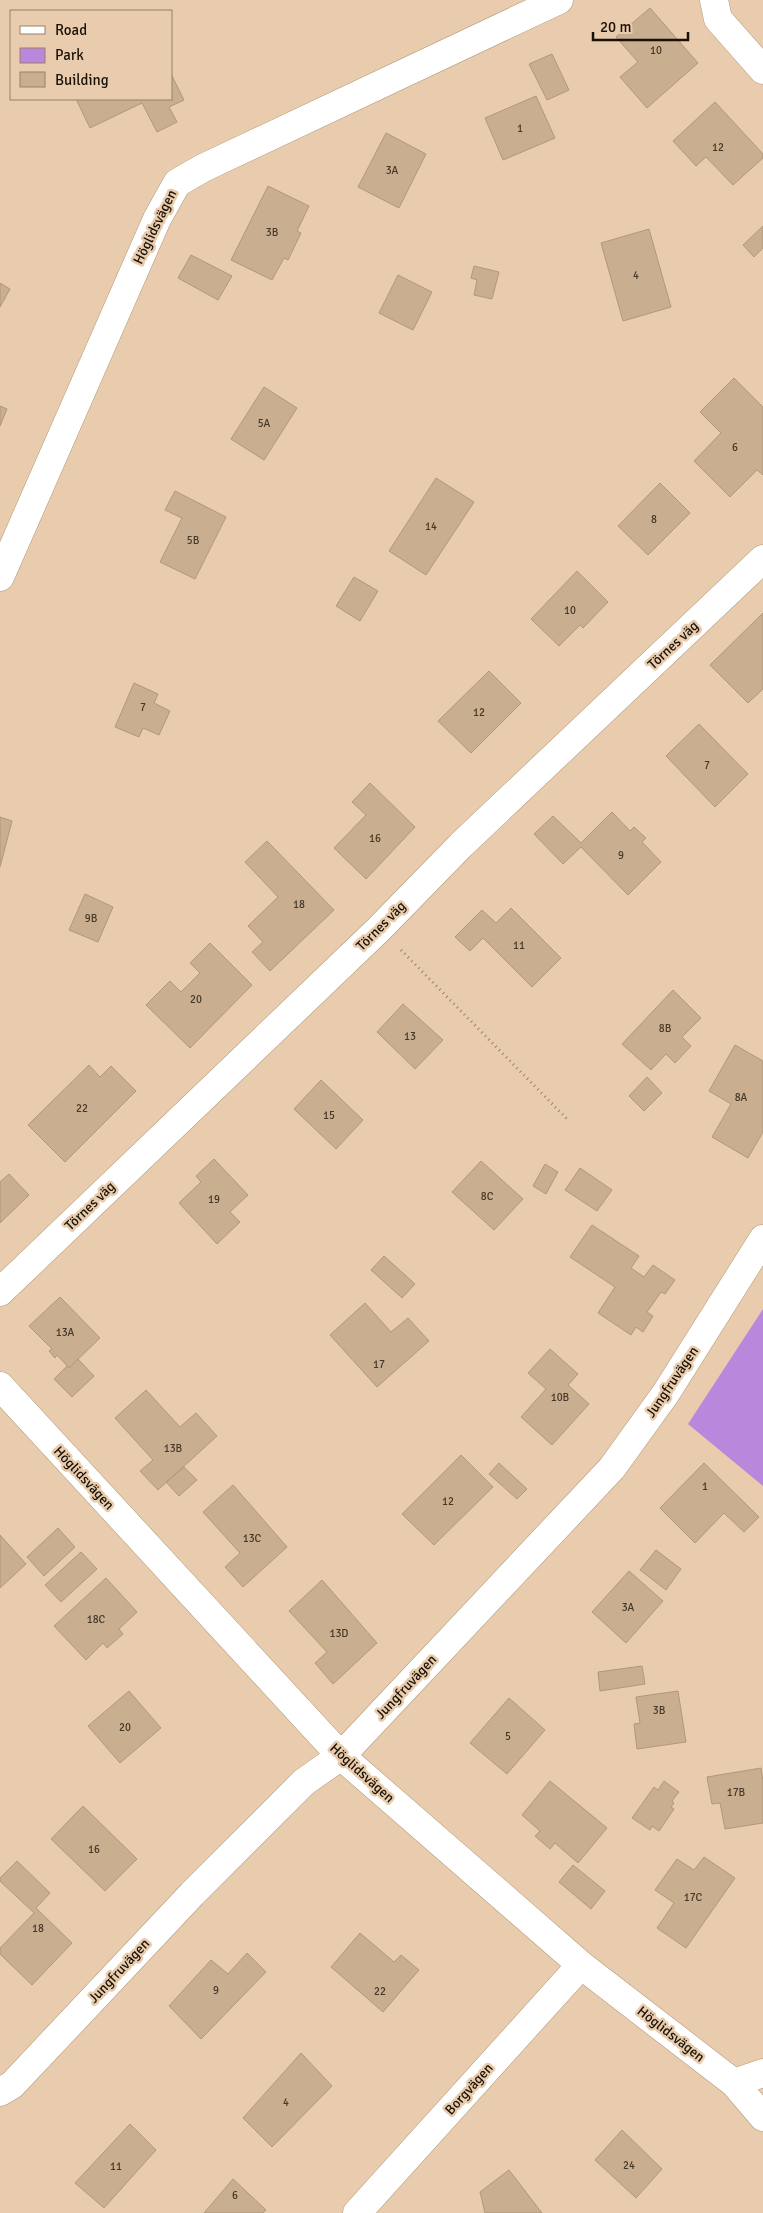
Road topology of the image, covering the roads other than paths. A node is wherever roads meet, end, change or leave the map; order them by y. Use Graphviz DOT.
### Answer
graph roads {
  1 [pos="560,0"];
  2 [pos="714,0"];
  3 [pos="763,70"];
  4 [pos="763,559"];
  5 [pos="0,577"];
  6 [pos="763,1238"];
  7 [pos="0,1292"];
  8 [pos="0,1386"];
  9 [pos="341,1756"];
  10 [pos="581,1965"];
  11 [pos="763,2073"];
  12 [pos="734,2083"];
  13 [pos="0,2092"];
  14 [pos="763,2117"];
  15 [pos="357,2213"];
  1 -- 5 [label="street, Höglidsvägen"];
  2 -- 3 [label="street"];
  4 -- 7 [label="street, Törnes väg"];
  6 -- 9 [label="street, Jungfruvägen"];
  8 -- 9 [label="street, Höglidsvägen"];
  9 -- 10 [label="street, Höglidsvägen"];
  9 -- 13 [label="street, Jungfruvägen"];
  10 -- 12 [label="street, Höglidsvägen"];
  10 -- 15 [label="street, Borgvägen"];
  11 -- 12 [label="street"];
  12 -- 14 [label="street, Höglidsvägen"];
}
